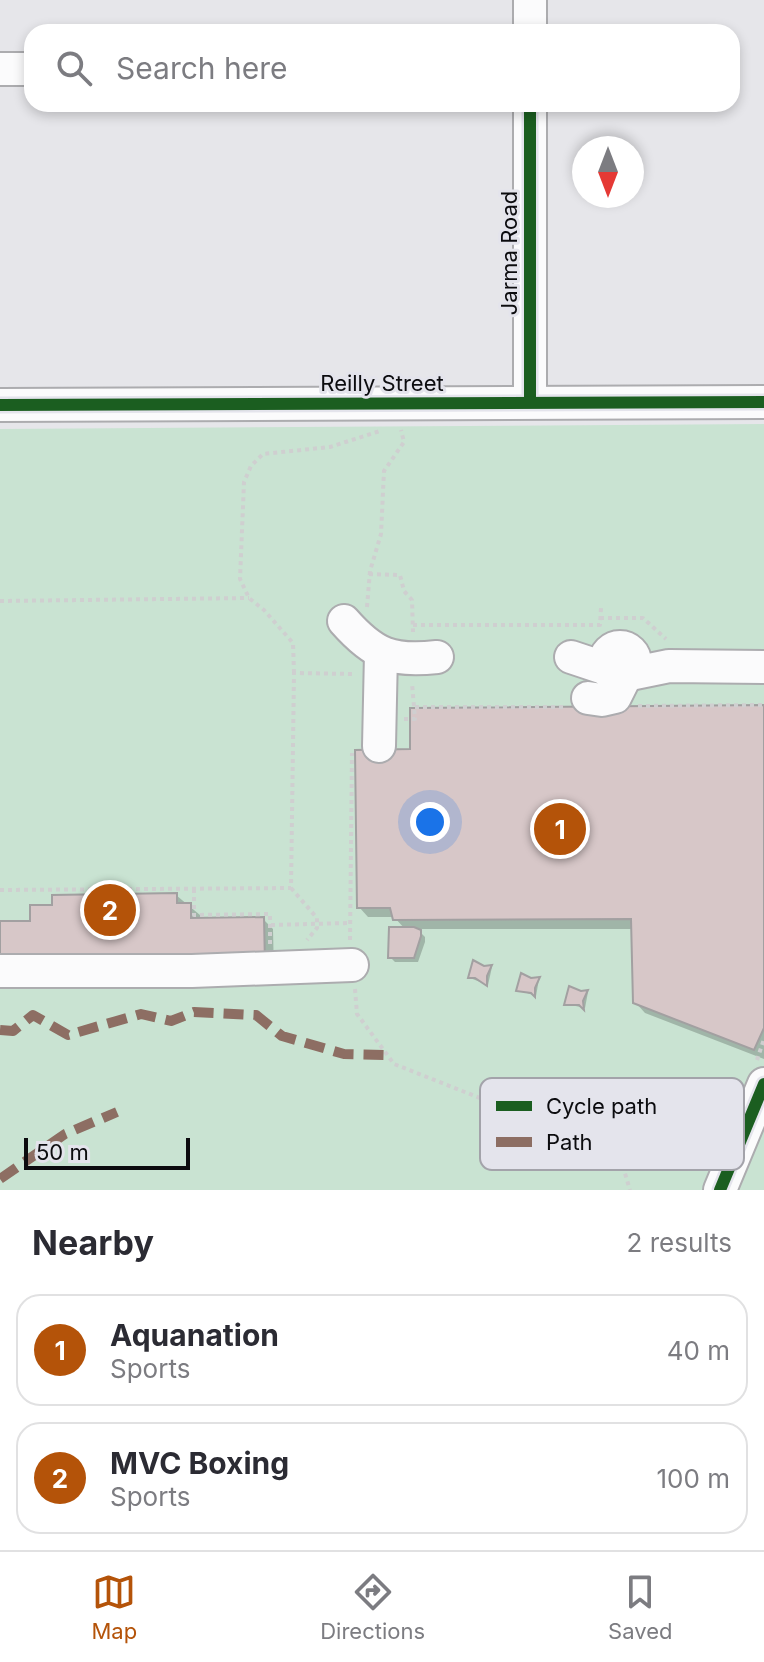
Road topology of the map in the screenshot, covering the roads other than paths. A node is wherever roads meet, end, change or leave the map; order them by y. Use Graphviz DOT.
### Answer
graph roads {
  1 [pos="530,0"];
  2 [pos="530,24"];
  3 [pos="0,69"];
  4 [pos="24,69"];
  5 [pos="530,112"];
  6 [pos="530,402"];
  7 [pos="764,402"];
  8 [pos="0,405"];
  9 [pos="615,649"];
  10 [pos="437,657"];
  11 [pos="764,667"];
  12 [pos="366,748"];
  13 [pos="352,965"];
  14 [pos="0,971"];
  15 [pos="764,1084"];
  16 [pos="744,1132"];
  17 [pos="728,1170"];
  18 [pos="720,1190"];
  1 -- 2 [label="street"];
  3 -- 4 [label="street"];
  5 -- 6 [label="street, Jarma Road"];
  6 -- 7 [label="street, Reilly Street"];
  6 -- 8 [label="street, Reilly Street"];
  9 -- 11 [label="street"];
  10 -- 12 [label="street"];
  13 -- 14 [label="street"];
  15 -- 16 [label="street"];
  17 -- 18 [label="street"];
}
